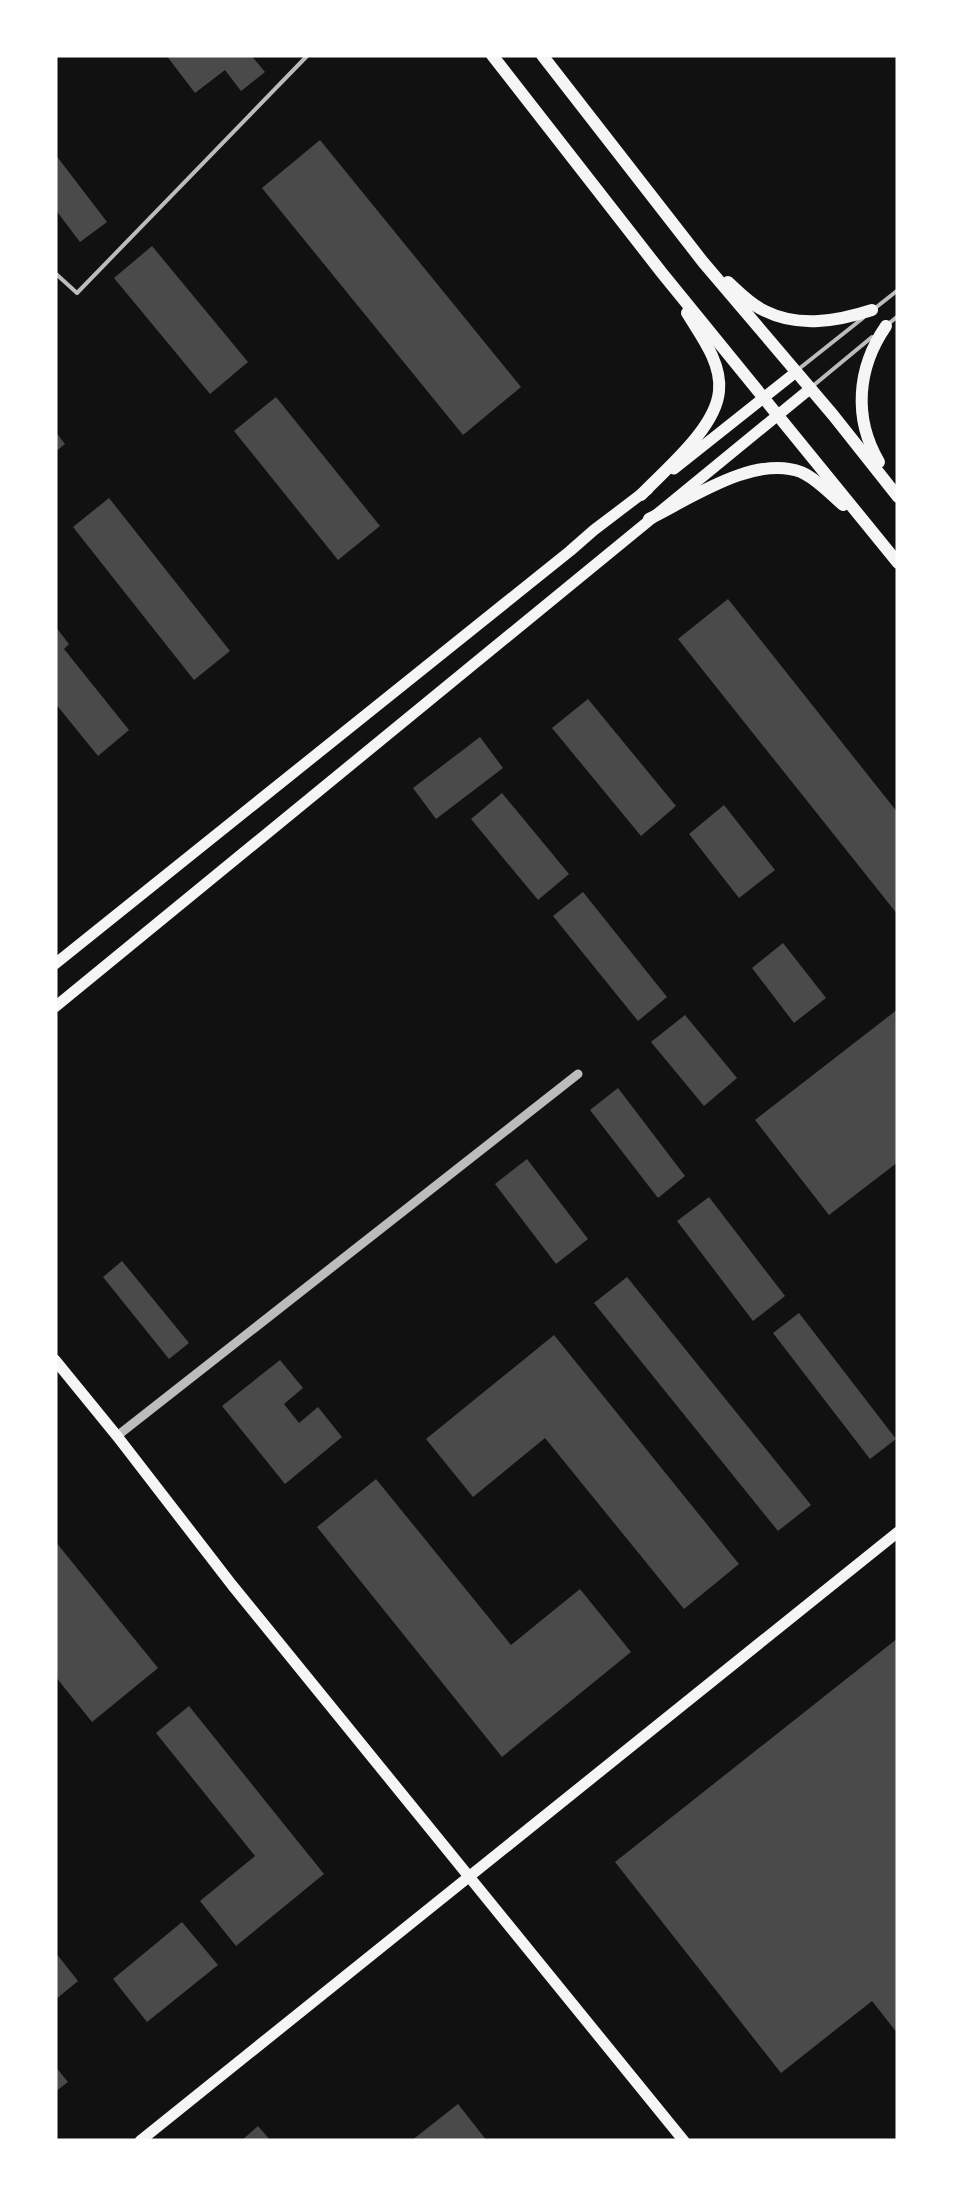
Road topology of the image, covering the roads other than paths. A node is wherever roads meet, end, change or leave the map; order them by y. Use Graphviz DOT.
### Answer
graph roads {
  1 [pos="308,55"];
  2 [pos="492,55"];
  3 [pos="542,55"];
  4 [pos="703,262"];
  5 [pos="55,273"];
  6 [pos="662,273"];
  7 [pos="898,290"];
  8 [pos="872,310"];
  9 [pos="898,316"];
  10 [pos="886,326"];
  11 [pos="796,372"];
  12 [pos="810,388"];
  13 [pos="765,397"];
  14 [pos="778,414"];
  15 [pos="641,495"];
  16 [pos="898,496"];
  17 [pos="649,518"];
  18 [pos="870,528"];
  19 [pos="898,563"];
  20 [pos="55,964"];
  21 [pos="55,1006"];
  22 [pos="578,1074"];
  23 [pos="55,1360"];
  24 [pos="116,1436"];
  25 [pos="898,1532"];
  26 [pos="470,1877"];
  27 [pos="140,2141"];
  28 [pos="684,2141"];
  1 -- 5 [label="lane"];
  2 -- 6 [label="main road"];
  3 -- 4 [label="main road"];
  4 -- 8 [label="main road"];
  4 -- 11 [label="main road"];
  6 -- 13 [label="main road"];
  6 -- 15 [label="main road"];
  7 -- 8 [label="lane"];
  8 -- 11 [label="lane"];
  9 -- 10 [label="lane"];
  10 -- 12 [label="lane"];
  10 -- 16 [label="main road"];
  11 -- 12 [label="main road"];
  11 -- 13 [label="main road"];
  12 -- 14 [label="main road"];
  12 -- 16 [label="main road"];
  13 -- 14 [label="main road"];
  13 -- 15 [label="main road"];
  14 -- 17 [label="main road"];
  14 -- 18 [label="main road"];
  15 -- 20 [label="main road"];
  17 -- 18 [label="main road"];
  17 -- 21 [label="main road"];
  18 -- 19 [label="main road"];
  22 -- 24 [label="street"];
  23 -- 24 [label="main road"];
  24 -- 26 [label="main road"];
  25 -- 26 [label="main road"];
  26 -- 27 [label="main road"];
  26 -- 28 [label="main road"];
}
